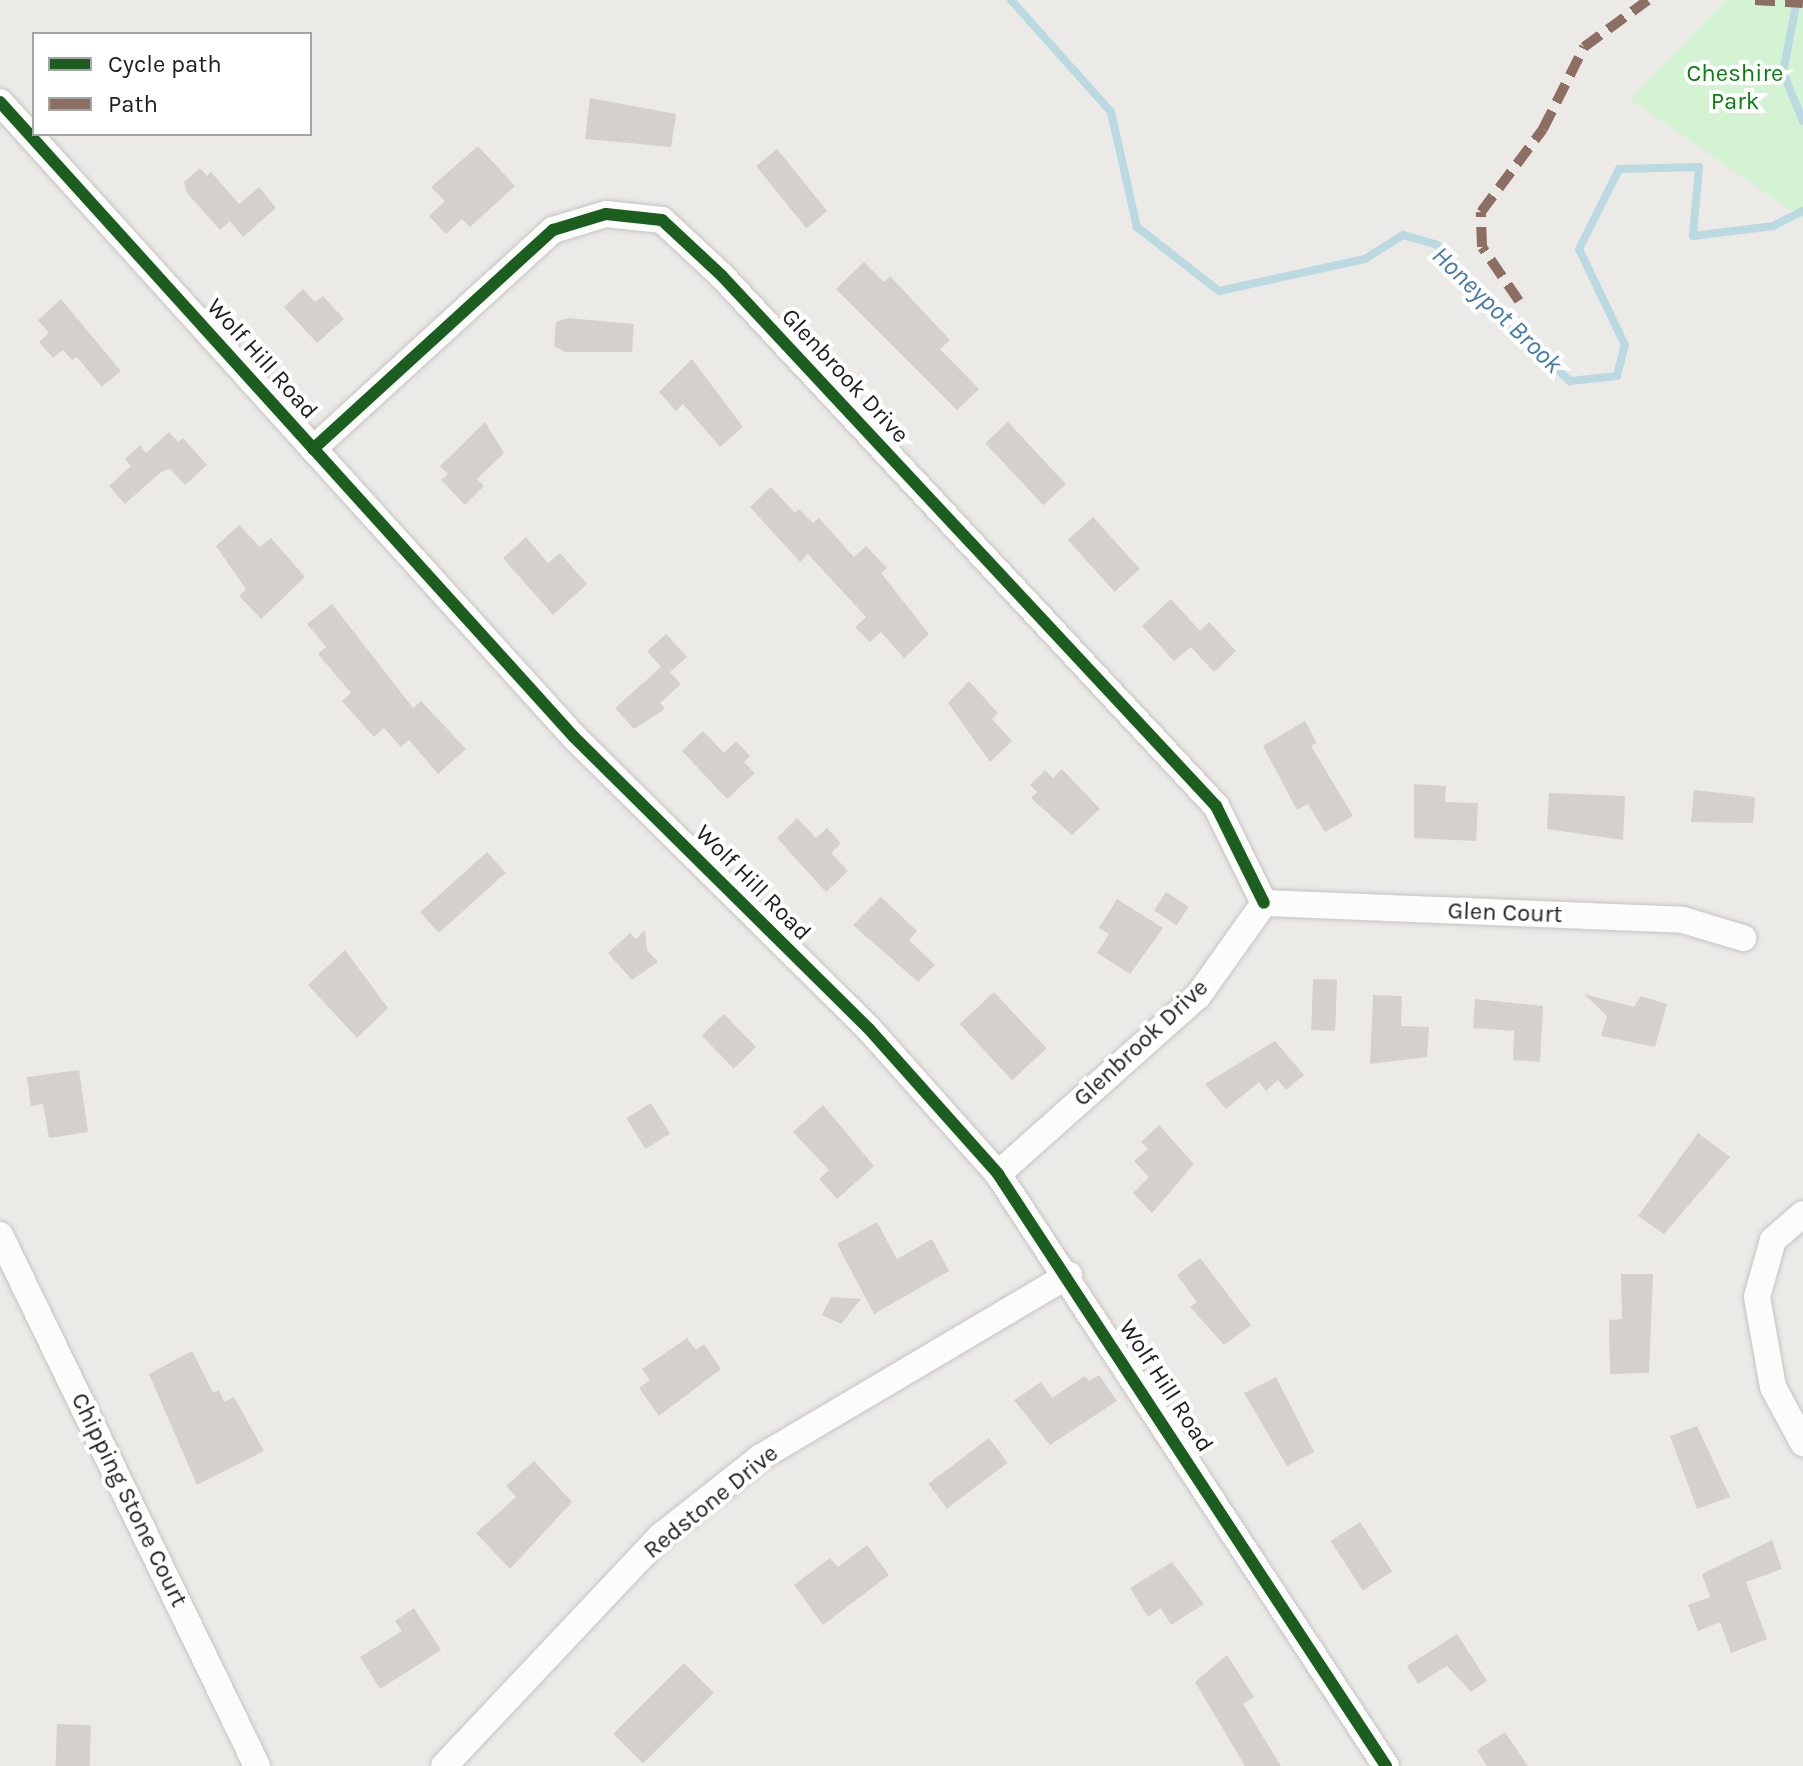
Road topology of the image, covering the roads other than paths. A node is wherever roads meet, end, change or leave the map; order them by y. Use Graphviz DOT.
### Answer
graph roads {
  1 [pos="0,102"];
  2 [pos="313,449"];
  3 [pos="1264,903"];
  4 [pos="1743,938"];
  5 [pos="998,1174"];
  6 [pos="1803,1214"];
  7 [pos="0,1235"];
  8 [pos="1069,1275"];
  9 [pos="1803,1443"];
  10 [pos="257,1766"];
  11 [pos="444,1766"];
  12 [pos="1386,1766"];
  1 -- 2 [label="street, Wolf Hill Road"];
  2 -- 3 [label="street, Glenbrook Drive"];
  2 -- 5 [label="street, Wolf Hill Road"];
  3 -- 4 [label="street, Glen Court"];
  3 -- 5 [label="street, Glenbrook Drive"];
  5 -- 8 [label="street, Wolf Hill Road"];
  6 -- 9 [label="street"];
  7 -- 10 [label="street, Chipping Stone Court"];
  8 -- 11 [label="street, Redstone Drive"];
  8 -- 12 [label="street, Wolf Hill Road"];
}
